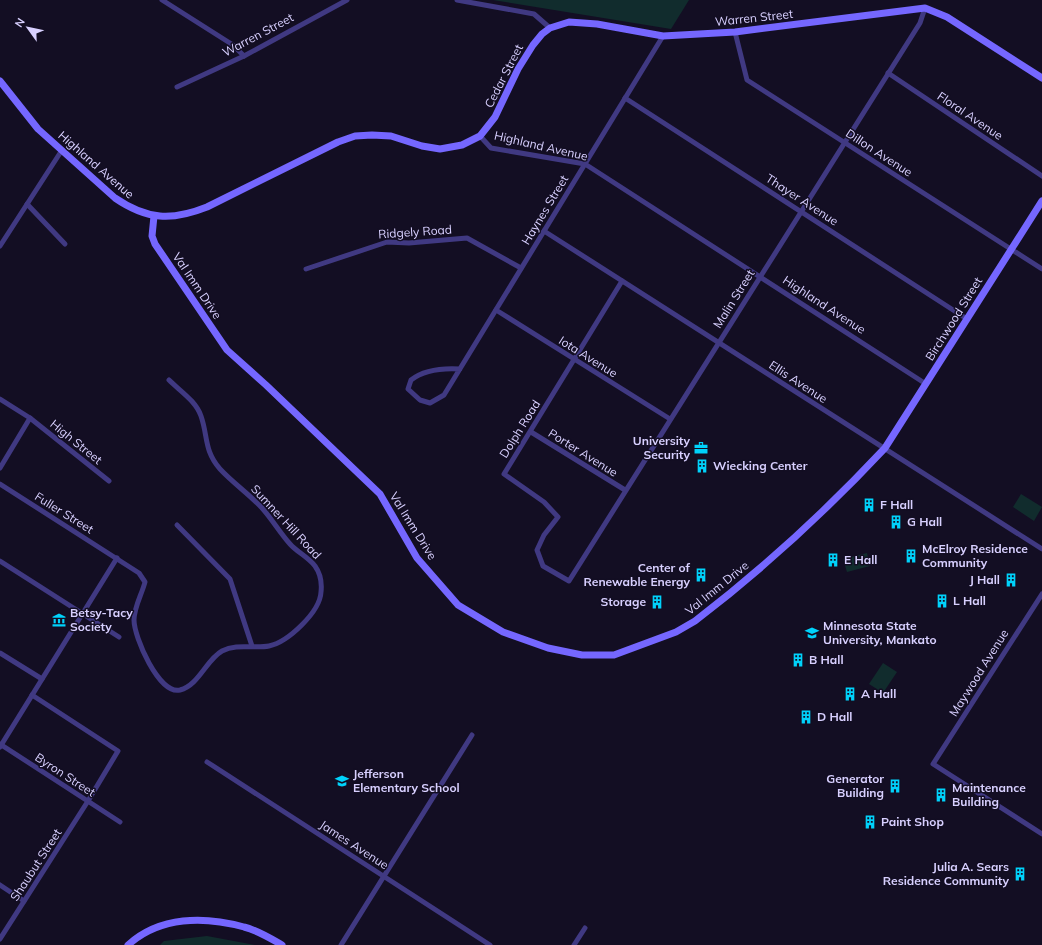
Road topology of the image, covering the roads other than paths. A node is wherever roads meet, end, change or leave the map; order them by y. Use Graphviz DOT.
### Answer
graph roads {
  1 [pos="162,0"];
  2 [pos="347,0"];
  3 [pos="457,0"];
  4 [pos="468,1"];
  5 [pos="925,8"];
  6 [pos="550,28"];
  7 [pos="735,32"];
  8 [pos="663,36"];
  9 [pos="244,56"];
  10 [pos="888,73"];
  11 [pos="1042,78"];
  12 [pos="0,82"];
  13 [pos="177,87"];
  14 [pos="625,98"];
  15 [pos="480,136"];
  16 [pos="844,142"];
  17 [pos="62,150"];
  18 [pos="585,164"];
  19 [pos="1042,176"];
  20 [pos="1042,202"];
  21 [pos="27,204"];
  22 [pos="801,211"];
  23 [pos="154,216"];
  24 [pos="544,231"];
  25 [pos="65,244"];
  26 [pos="0,246"];
  27 [pos="1012,249"];
  28 [pos="521,268"];
  29 [pos="306,269"];
  30 [pos="1042,269"];
  31 [pos="760,276"];
  32 [pos="622,281"];
  33 [pos="496,310"];
  34 [pos="967,319"];
  35 [pos="718,343"];
  36 [pos="573,360"];
  37 [pos="460,369"];
  38 [pos="169,380"];
  39 [pos="926,384"];
  40 [pos="0,399"];
  41 [pos="30,418"];
  42 [pos="670,419"];
  43 [pos="531,432"];
  44 [pos="885,448"];
  45 [pos="0,468"];
  46 [pos="109,481"];
  47 [pos="0,484"];
  48 [pos="625,490"];
  49 [pos="177,525"];
  50 [pos="1042,549"];
  51 [pos="117,558"];
  52 [pos="0,562"];
  53 [pos="549,569"];
  54 [pos="1042,594"];
  55 [pos="83,613"];
  56 [pos="119,637"];
  57 [pos="252,646"];
  58 [pos="0,653"];
  59 [pos="42,679"];
  60 [pos="32,695"];
  61 [pos="472,735"];
  62 [pos="0,745"];
  63 [pos="207,762"];
  64 [pos="88,801"];
  65 [pos="120,822"];
  66 [pos="1042,834"];
  67 [pos="383,876"];
  68 [pos="0,886"];
  69 [pos="24,901"];
  70 [pos="585,928"];
  71 [pos="0,939"];
  72 [pos="128,945"];
  73 [pos="282,945"];
  74 [pos="341,945"];
  75 [pos="490,945"];
  76 [pos="574,945"];
  1 -- 9 [label="street"];
  2 -- 9 [label="street, Warren Street"];
  3 -- 4 [label="street"];
  4 -- 6 [label="street"];
  5 -- 7 [label="street, Warren Street"];
  5 -- 10 [label="street, Malin Street"];
  5 -- 11 [label="street, Warren Street"];
  6 -- 8 [label="street, Warren Street"];
  6 -- 15 [label="street, Cedar Street"];
  7 -- 8 [label="street, Warren Street"];
  7 -- 16 [label="street, Dillon Avenue"];
  8 -- 14 [label="street, Haynes Street"];
  9 -- 13 [label="street, Warren Street"];
  10 -- 16 [label="street, Malin Street"];
  10 -- 19 [label="street, Floral Avenue"];
  12 -- 17 [label="street, Highland Avenue"];
  14 -- 18 [label="street, Haynes Street"];
  14 -- 22 [label="street, Thayer Avenue"];
  15 -- 18 [label="street, Highland Avenue"];
  15 -- 23 [label="street, Highland Avenue"];
  16 -- 22 [label="street, Malin Street"];
  16 -- 27 [label="street, Dillon Avenue"];
  17 -- 21 [label="street"];
  17 -- 23 [label="street, Highland Avenue"];
  18 -- 24 [label="street, Haynes Street"];
  18 -- 31 [label="street, Highland Avenue"];
  20 -- 27 [label="street, Birchwood Street"];
  21 -- 25 [label="street"];
  21 -- 26 [label="street"];
  22 -- 31 [label="street, Malin Street"];
  22 -- 34 [label="street, Thayer Avenue"];
  23 -- 44 [label="street, Val Imm Drive"];
  24 -- 28 [label="street, Haynes Street"];
  24 -- 32 [label="street, Ellis Avenue"];
  27 -- 30 [label="street, Dillon Avenue"];
  27 -- 34 [label="street, Birchwood Street"];
  28 -- 29 [label="street, Ridgely Road"];
  28 -- 33 [label="street, Haynes Street"];
  31 -- 35 [label="street, Malin Street"];
  31 -- 39 [label="street, Highland Avenue"];
  32 -- 35 [label="street, Ellis Avenue"];
  32 -- 36 [label="street, Dolph Road"];
  33 -- 36 [label="street, Iota Avenue"];
  33 -- 37 [label="street, Haynes Street"];
  34 -- 39 [label="street, Birchwood Street"];
  35 -- 42 [label="street, Malin Street"];
  35 -- 44 [label="street, Ellis Avenue"];
  36 -- 42 [label="street, Iota Avenue"];
  36 -- 43 [label="street, Dolph Road"];
  37 -- 37 [label="street, Haynes Street"];
  38 -- 57 [label="street, Sumner Hill Road"];
  39 -- 44 [label="street, Birchwood Street"];
  40 -- 41 [label="street, High Street"];
  41 -- 45 [label="street"];
  41 -- 46 [label="street, High Street"];
  42 -- 48 [label="street, Malin Street"];
  43 -- 48 [label="street, Porter Avenue"];
  43 -- 53 [label="street, Dolph Road"];
  44 -- 50 [label="street, Ellis Avenue"];
  47 -- 51 [label="street, Fuller Street"];
  48 -- 53 [label="street, Malin Street"];
  49 -- 57 [label="street"];
  51 -- 55 [label="street"];
  51 -- 57 [label="street, Sumner Hill Road"];
  52 -- 55 [label="street"];
  54 -- 66 [label="street, Maywood Avenue"];
  55 -- 56 [label="street"];
  55 -- 59 [label="street"];
  58 -- 59 [label="street"];
  59 -- 60 [label="street"];
  60 -- 62 [label="street"];
  60 -- 64 [label="street, Shaubut Street"];
  61 -- 67 [label="street"];
  62 -- 64 [label="street, Byron Street"];
  63 -- 67 [label="street, James Avenue"];
  64 -- 65 [label="street, Byron Street"];
  64 -- 69 [label="street, Shaubut Street"];
  67 -- 74 [label="street"];
  67 -- 75 [label="street, James Avenue"];
  68 -- 69 [label="street"];
  69 -- 71 [label="street, Shaubut Street"];
  70 -- 76 [label="street"];
  72 -- 73 [label="street"];
}
